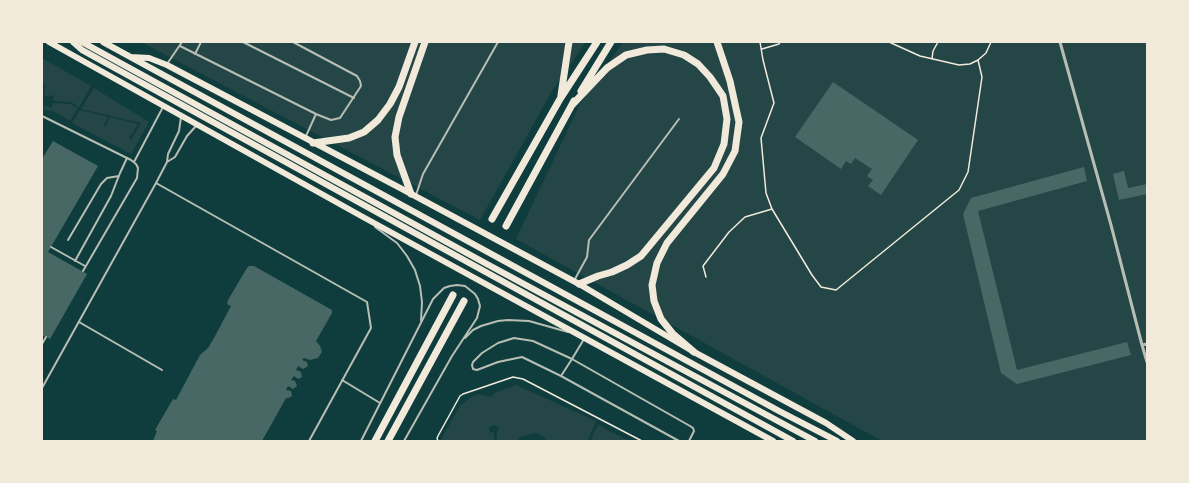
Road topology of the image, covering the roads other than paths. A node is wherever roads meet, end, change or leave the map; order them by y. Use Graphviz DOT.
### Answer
graph roads {
  1 [pos="49,42"];
  2 [pos="73,42"];
  3 [pos="82,42"];
  4 [pos="103,42"];
  5 [pos="182,42"];
  6 [pos="201,42"];
  7 [pos="243,42"];
  8 [pos="292,42"];
  9 [pos="415,42"];
  10 [pos="425,42"];
  11 [pos="498,42"];
  12 [pos="569,42"];
  13 [pos="597,42"];
  14 [pos="611,42"];
  15 [pos="717,42"];
  16 [pos="1060,42"];
  17 [pos="180,46"];
  18 [pos="195,54"];
  19 [pos="130,57"];
  20 [pos="167,64"];
  21 [pos="354,98"];
  22 [pos="560,99"];
  23 [pos="572,104"];
  24 [pos="163,106"];
  25 [pos="316,114"];
  26 [pos="42,116"];
  27 [pos="181,116"];
  28 [pos="678,119"];
  29 [pos="197,125"];
  30 [pos="305,138"];
  31 [pos="313,143"];
  32 [pos="127,158"];
  33 [pos="134,162"];
  34 [pos="167,162"];
  35 [pos="119,176"];
  36 [pos="156,183"];
  37 [pos="413,195"];
  38 [pos="363,217"];
  39 [pos="492,219"];
  40 [pos="506,226"];
  41 [pos="68,240"];
  42 [pos="51,247"];
  43 [pos="75,261"];
  44 [pos="85,266"];
  45 [pos="82,271"];
  46 [pos="576,283"];
  47 [pos="453,295"];
  48 [pos="464,301"];
  49 [pos="79,322"];
  50 [pos="420,325"];
  51 [pos="584,337"];
  52 [pos="46,338"];
  53 [pos="42,344"];
  54 [pos="1147,344"];
  55 [pos="459,345"];
  56 [pos="1142,346"];
  57 [pos="694,352"];
  58 [pos="572,359"];
  59 [pos="1147,362"];
  60 [pos="162,370"];
  61 [pos="561,376"];
  62 [pos="342,380"];
  63 [pos="42,388"];
  64 [pos="380,403"];
  65 [pos="308,441"];
  66 [pos="360,441"];
  67 [pos="375,441"];
  68 [pos="388,441"];
  69 [pos="404,441"];
  70 [pos="679,441"];
  71 [pos="689,441"];
  72 [pos="772,441"];
  73 [pos="793,441"];
  74 [pos="815,441"];
  75 [pos="836,441"];
  76 [pos="853,441"];
  1 -- 24 [label="main road"];
  2 -- 73 [label="main road"];
  3 -- 74 [label="main road"];
  4 -- 19 [label="main road"];
  5 -- 17 [label="lane"];
  6 -- 18 [label="lane"];
  7 -- 21 [label="lane"];
  8 -- 21 [label="lane"];
  9 -- 31 [label="highway"];
  10 -- 37 [label="highway"];
  11 -- 37 [label="lane"];
  12 -- 22 [label="highway"];
  13 -- 22 [label="highway"];
  14 -- 23 [label="highway"];
  15 -- 57 [label="highway"];
  16 -- 56 [label="street"];
  17 -- 18 [label="lane"];
  17 -- 20 [label="lane"];
  18 -- 25 [label="lane"];
  19 -- 20 [label="main road"];
  19 -- 75 [label="main road"];
  20 -- 30 [label="main road"];
  21 -- 25 [label="lane"];
  22 -- 39 [label="highway"];
  23 -- 40 [label="highway"];
  23 -- 46 [label="highway"];
  24 -- 27 [label="main road"];
  24 -- 33 [label="lane"];
  25 -- 30 [label="lane"];
  26 -- 32 [label="lane"];
  27 -- 29 [label="main road"];
  27 -- 34 [label="lane"];
  28 -- 46 [label="lane"];
  29 -- 34 [label="lane"];
  29 -- 38 [label="main road"];
  30 -- 31 [label="main road"];
  31 -- 37 [label="main road"];
  32 -- 33 [label="lane"];
  32 -- 35 [label="lane"];
  33 -- 44 [label="lane"];
  34 -- 36 [label="lane"];
  35 -- 41 [label="lane"];
  35 -- 43 [label="lane"];
  36 -- 49 [label="lane"];
  36 -- 62 [label="lane"];
  37 -- 46 [label="main road"];
  38 -- 50 [label="lane"];
  38 -- 51 [label="main road"];
  42 -- 43 [label="lane"];
  43 -- 44 [label="lane"];
  44 -- 45 [label="lane"];
  46 -- 57 [label="main road"];
  47 -- 67 [label="highway"];
  48 -- 68 [label="highway"];
  49 -- 60 [label="lane"];
  49 -- 63 [label="lane"];
  50 -- 55 [label="lane"];
  50 -- 64 [label="lane"];
  51 -- 55 [label="lane"];
  51 -- 58 [label="lane"];
  51 -- 72 [label="main road"];
  52 -- 53 [label="lane"];
  54 -- 56 [label="street"];
  55 -- 69 [label="lane"];
  56 -- 59 [label="street"];
  57 -- 76 [label="main road"];
  58 -- 61 [label="lane"];
  58 -- 61 [label="lane"];
  58 -- 71 [label="lane"];
  61 -- 70 [label="lane"];
  62 -- 64 [label="lane"];
  62 -- 65 [label="lane"];
  64 -- 66 [label="lane"];
}
